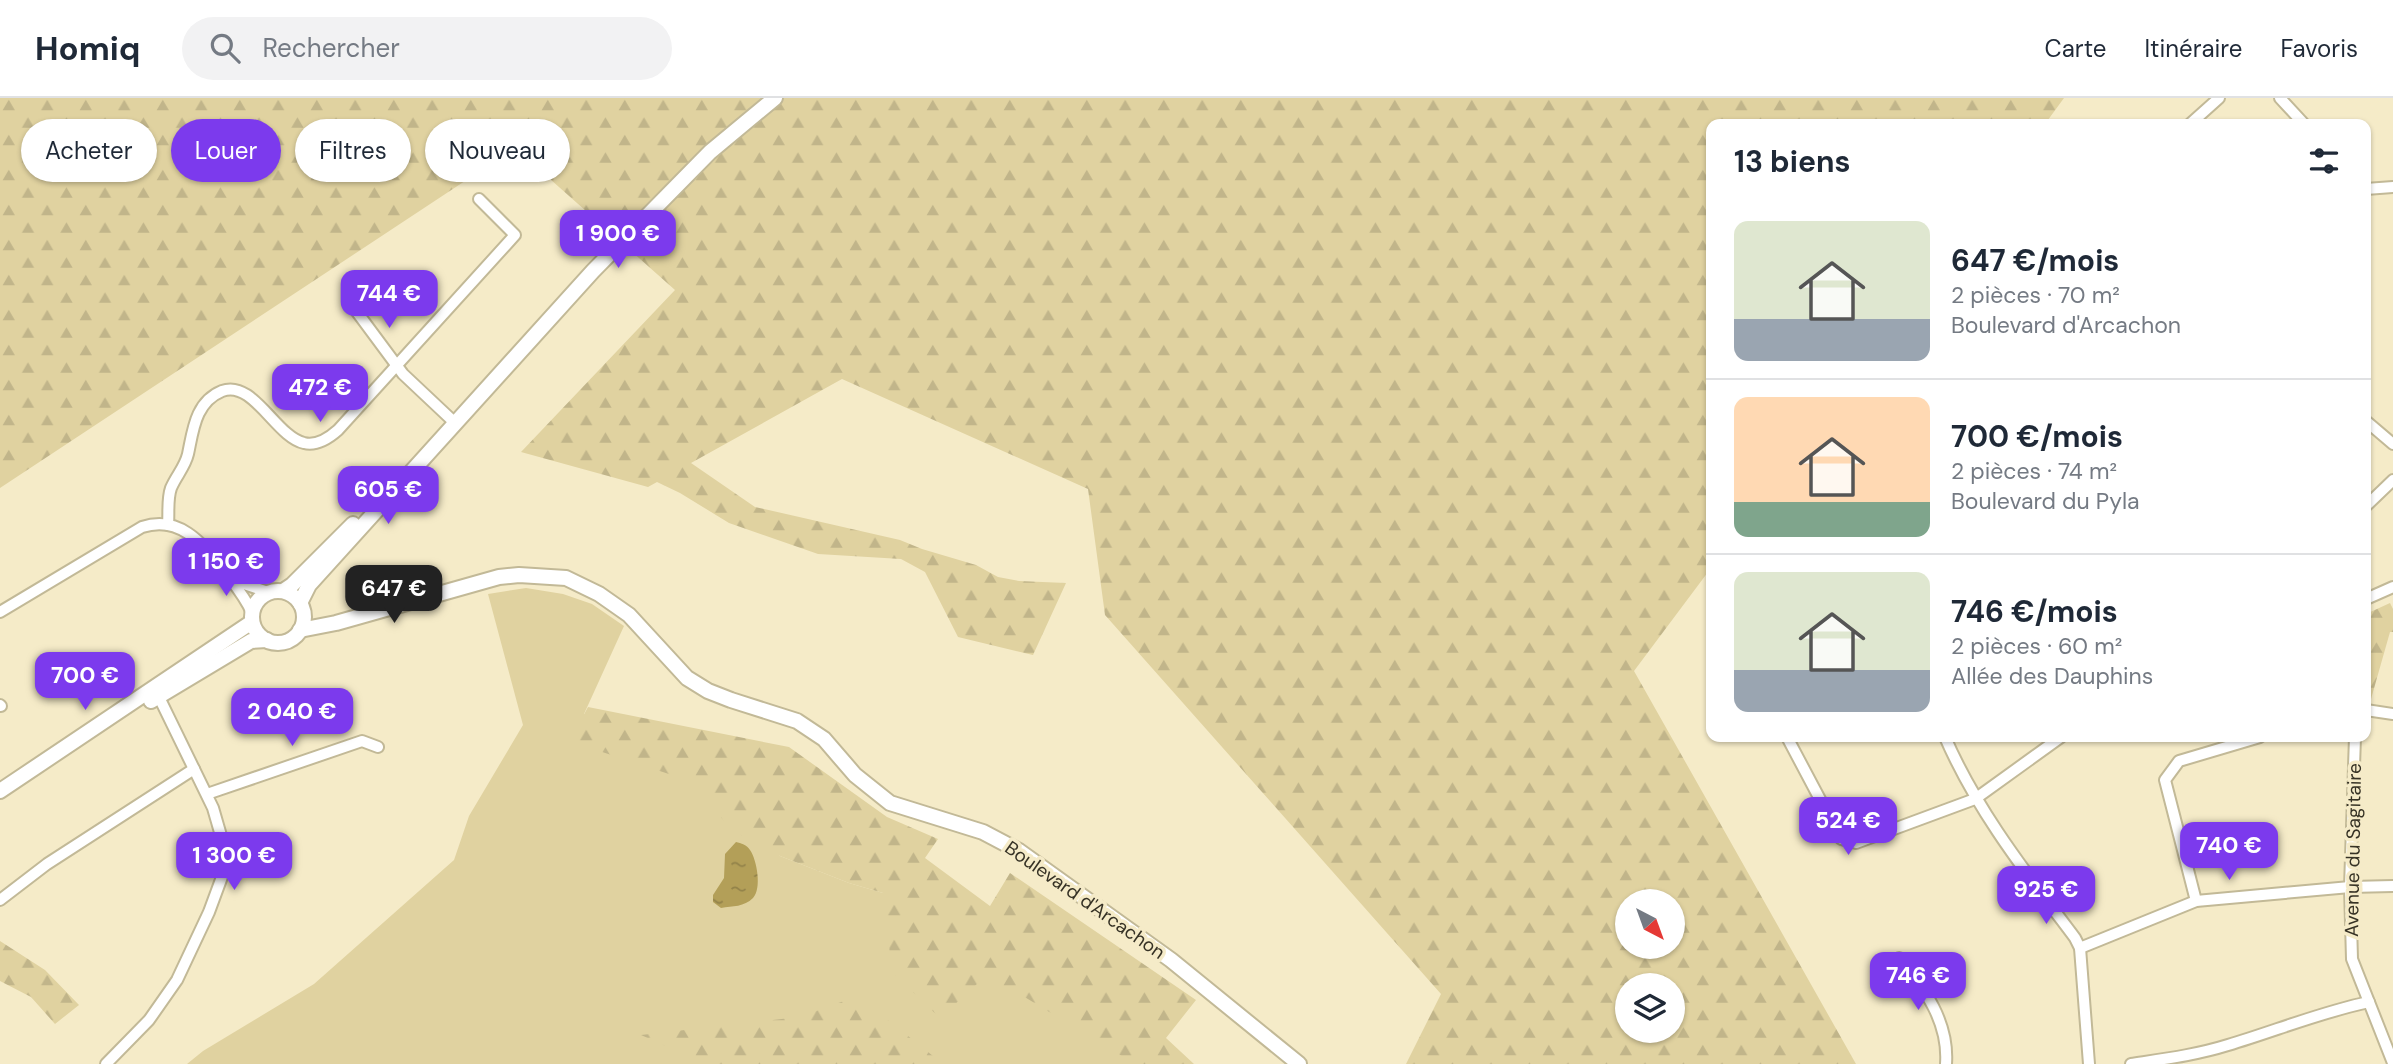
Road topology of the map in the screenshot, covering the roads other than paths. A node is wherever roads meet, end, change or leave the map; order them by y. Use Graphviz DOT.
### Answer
graph roads {
  1 [pos="775,98"];
  2 [pos="2219,98"];
  3 [pos="2280,98"];
  4 [pos="2196,119"];
  5 [pos="2299,119"];
  6 [pos="2393,187"];
  7 [pos="2371,189"];
  8 [pos="479,199"];
  9 [pos="357,312"];
  10 [pos="396,366"];
  11 [pos="2371,425"];
  12 [pos="451,426"];
  13 [pos="2393,444"];
  14 [pos="2393,480"];
  15 [pos="2371,501"];
  16 [pos="168,525"];
  17 [pos="223,570"];
  18 [pos="2393,587"];
  19 [pos="275,592"];
  20 [pos="2371,597"];
  21 [pos="302,606"];
  22 [pos="0,612"];
  23 [pos="252,618"];
  24 [pos="336,623"];
  25 [pos="300,630"];
  26 [pos="267,640"];
  27 [pos="157,692"];
  28 [pos="2371,710"];
  29 [pos="2393,714"];
  30 [pos="1790,742"];
  31 [pos="1947,742"];
  32 [pos="2054,742"];
  33 [pos="2243,742"];
  34 [pos="2356,742"];
  35 [pos="378,747"];
  36 [pos="194,769"];
  37 [pos="0,790"];
  38 [pos="207,794"];
  39 [pos="1975,799"];
  40 [pos="2350,887"];
  41 [pos="2393,887"];
  42 [pos="0,900"];
  43 [pos="2196,901"];
  44 [pos="2080,948"];
  45 [pos="1899,958"];
  46 [pos="2369,1002"];
  47 [pos="2393,1063"];
  48 [pos="106,1064"];
  49 [pos="1299,1064"];
  50 [pos="1946,1064"];
  51 [pos="2089,1064"];
  52 [pos="2131,1064"];
  1 -- 12 [label="main road"];
  2 -- 4 [label="street"];
  3 -- 5 [label="street"];
  6 -- 7 [label="street"];
  8 -- 10 [label="street"];
  9 -- 10 [label="street"];
  10 -- 12 [label="street"];
  10 -- 16 [label="street"];
  11 -- 13 [label="street"];
  12 -- 19 [label="main road"];
  12 -- 21 [label="main road"];
  14 -- 15 [label="street"];
  16 -- 17 [label="street"];
  16 -- 22 [label="street"];
  17 -- 19 [label="street"];
  17 -- 23 [label="street"];
  18 -- 20 [label="street"];
  19 -- 21 [label="main road"];
  19 -- 23 [label="main road"];
  21 -- 24 [label="main road"];
  21 -- 25 [label="main road"];
  23 -- 26 [label="main road"];
  23 -- 27 [label="main road"];
  24 -- 25 [label="main road, Boulevard d'Arcachon"];
  24 -- 49 [label="main road, Boulevard d'Arcachon"];
  25 -- 26 [label="main road"];
  26 -- 27 [label="main road"];
  27 -- 36 [label="street"];
  27 -- 37 [label="main road"];
  28 -- 29 [label="street"];
  30 -- 39 [label="street"];
  31 -- 39 [label="street"];
  32 -- 39 [label="street"];
  33 -- 43 [label="street"];
  34 -- 40 [label="street, Avenue du Sagitaire"];
  35 -- 38 [label="street"];
  36 -- 38 [label="street"];
  36 -- 42 [label="street"];
  38 -- 48 [label="street"];
  39 -- 44 [label="street"];
  40 -- 41 [label="street"];
  40 -- 43 [label="street"];
  40 -- 46 [label="street, Avenue du Sagitaire"];
  43 -- 44 [label="street"];
  44 -- 51 [label="street"];
  45 -- 50 [label="street"];
  46 -- 47 [label="street, Avenue du Sagitaire"];
  46 -- 52 [label="street"];
}
